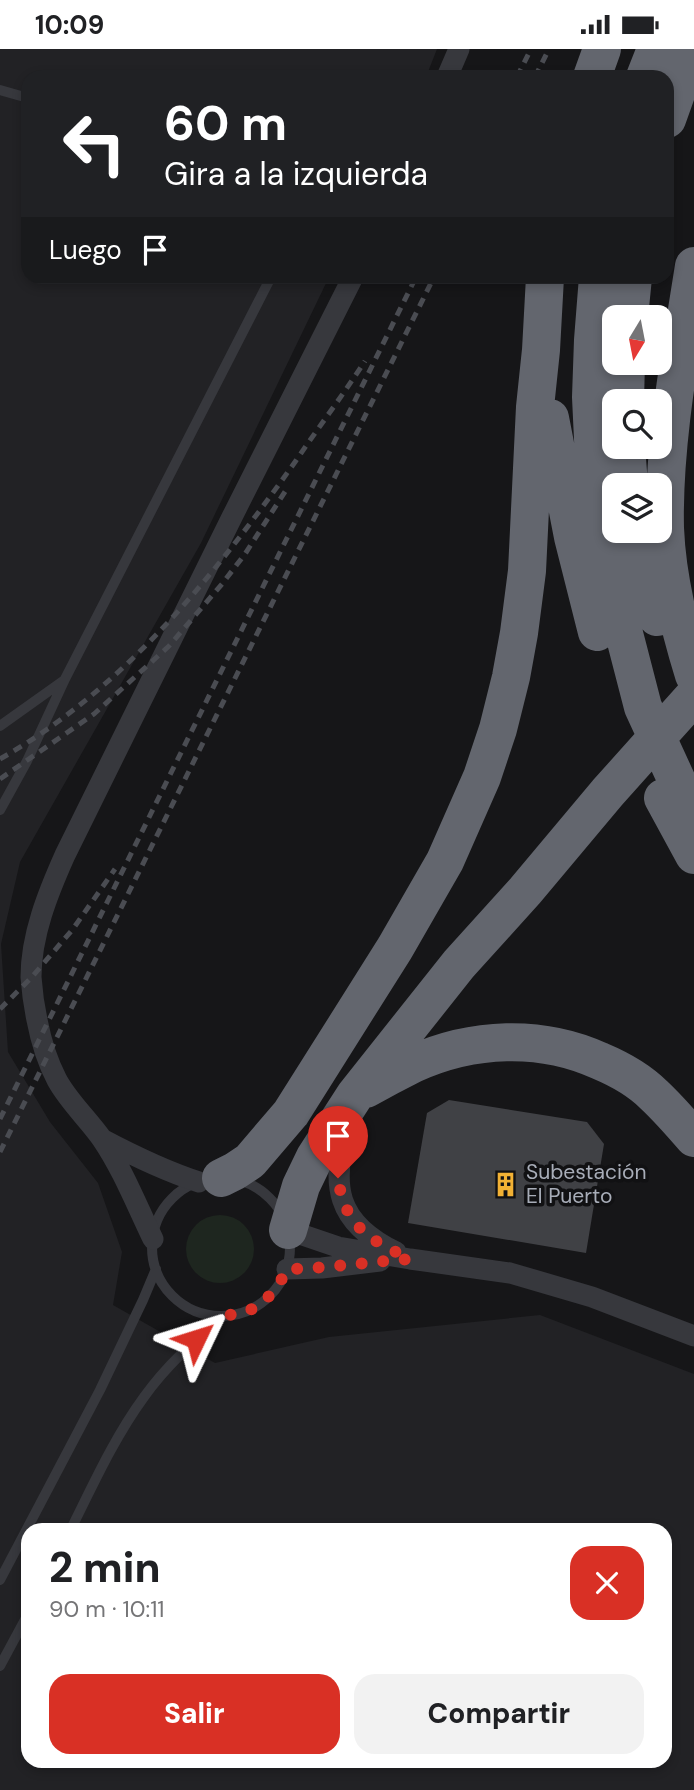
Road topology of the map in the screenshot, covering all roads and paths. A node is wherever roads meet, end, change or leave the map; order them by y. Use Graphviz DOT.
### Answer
graph roads {
  1 [pos="459,49"];
  2 [pos="602,49"];
  3 [pos="656,49"];
  4 [pos="692,49"];
  5 [pos="450,70"];
  6 [pos="594,70"];
  7 [pos="648,70"];
  8 [pos="0,90"];
  9 [pos="21,96"];
  10 [pos="674,99"];
  11 [pos="694,267"];
  12 [pos="267,284"];
  13 [pos="349,284"];
  14 [pos="545,284"];
  15 [pos="597,284"];
  16 [pos="632,284"];
  17 [pos="630,305"];
  18 [pos="541,350"];
  19 [pos="675,396"];
  20 [pos="637,543"];
  21 [pos="694,580"];
  22 [pos="694,675"];
  23 [pos="65,679"];
  24 [pos="694,696"];
  25 [pos="694,721"];
  26 [pos="0,726"];
  27 [pos="0,810"];
  28 [pos="694,818"];
  29 [pos="694,855"];
  30 [pos="355,1094"];
  31 [pos="694,1138"];
  32 [pos="102,1139"];
  33 [pos="210,1180"];
  34 [pos="288,1230"];
  35 [pos="153,1240"];
  36 [pos="410,1259"];
  37 [pos="156,1269"];
  38 [pos="287,1269"];
  39 [pos="223,1316"];
  40 [pos="694,1336"];
  41 [pos="30,1523"];
  42 [pos="74,1523"];
  43 [pos="21,1540"];
  44 [pos="0,1580"];
  45 [pos="21,1627"];
  46 [pos="0,1666"];
  1 -- 5 [label="street"];
  2 -- 6 [label="highway"];
  3 -- 7 [label="highway"];
  4 -- 10 [label="highway"];
  8 -- 9 [label="lane"];
  11 -- 19 [label="highway"];
  12 -- 23 [label="lane"];
  13 -- 32 [label="street"];
  14 -- 18 [label="highway"];
  15 -- 28 [label="highway"];
  16 -- 17 [label="highway"];
  18 -- 29 [label="highway"];
  18 -- 33 [label="highway"];
  19 -- 21 [label="highway"];
  19 -- 22 [label="highway"];
  20 -- 25 [label="highway"];
  23 -- 26 [label="lane"];
  23 -- 27 [label="lane"];
  24 -- 30 [label="highway"];
  30 -- 31 [label="highway"];
  30 -- 34 [label="highway"];
  30 -- 36 [label="street"];
  32 -- 33 [label="street"];
  32 -- 35 [label="street"];
  33 -- 34 [label="lane"];
  33 -- 35 [label="lane"];
  34 -- 36 [label="street"];
  34 -- 38 [label="lane"];
  35 -- 37 [label="lane"];
  36 -- 38 [label="street"];
  36 -- 40 [label="street"];
  37 -- 39 [label="lane"];
  37 -- 41 [label="lane"];
  38 -- 39 [label="lane"];
  39 -- 42 [label="lane"];
  43 -- 44 [label="lane"];
  45 -- 46 [label="lane"];
}
